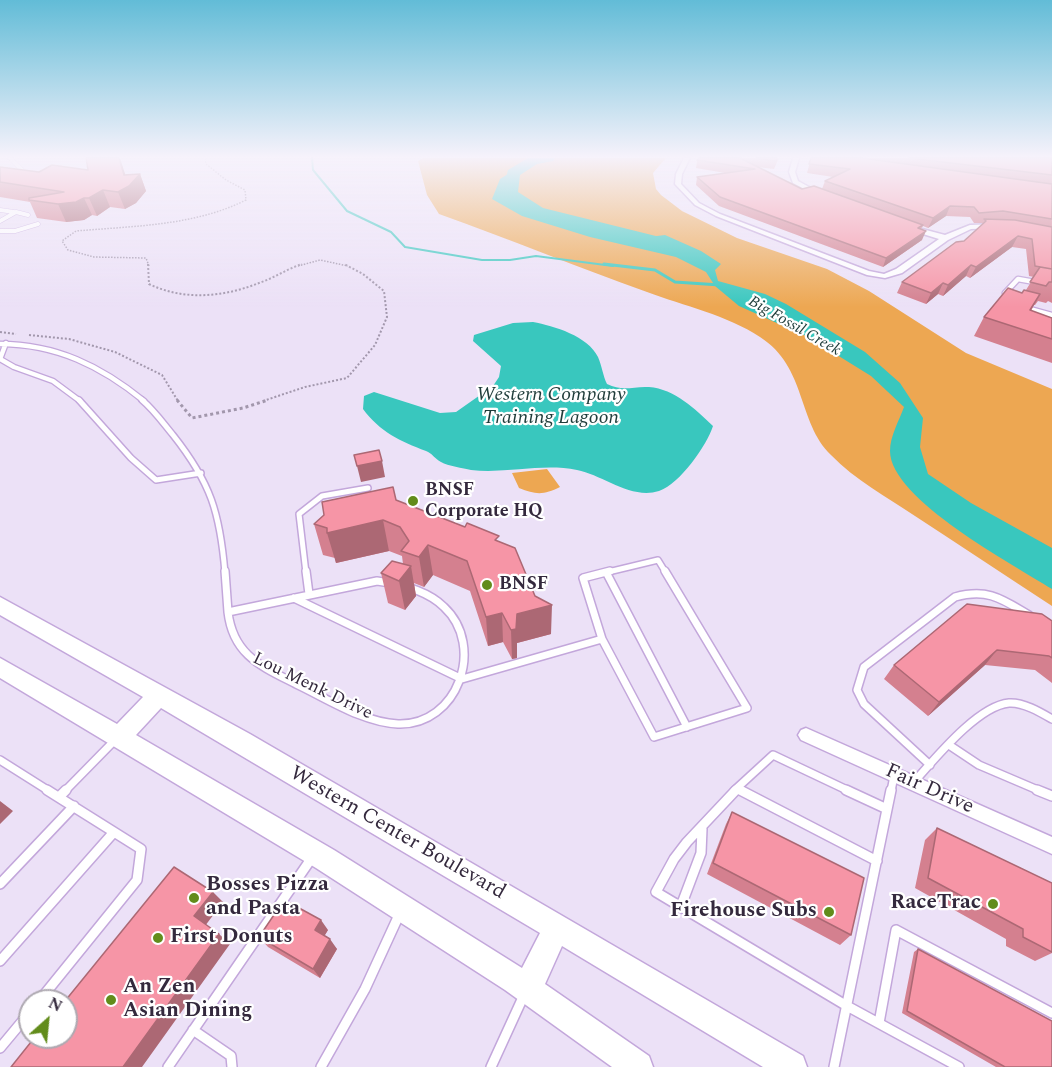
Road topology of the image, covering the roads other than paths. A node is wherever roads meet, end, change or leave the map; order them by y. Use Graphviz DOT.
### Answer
graph roads {
  1 [pos="705,208"];
  2 [pos="0,210"];
  3 [pos="16,212"];
  4 [pos="28,215"];
  5 [pos="0,221"];
  6 [pos="38,224"];
  7 [pos="905,225"];
  8 [pos="1000,226"];
  9 [pos="0,231"];
  10 [pos="945,238"];
  11 [pos="1052,285"];
  12 [pos="999,300"];
  13 [pos="1020,307"];
  14 [pos="1042,314"];
  15 [pos="1052,315"];
  16 [pos="1036,322"];
  17 [pos="3,344"];
  18 [pos="0,359"];
  19 [pos="201,473"];
  20 [pos="368,488"];
  21 [pos="606,572"];
  22 [pos="309,594"];
  23 [pos="294,598"];
  24 [pos="0,605"];
  25 [pos="228,612"];
  26 [pos="1035,618"];
  27 [pos="602,639"];
  28 [pos="0,667"];
  29 [pos="462,679"];
  30 [pos="159,695"];
  31 [pos="1052,719"];
  32 [pos="687,727"];
  33 [pos="806,735"];
  34 [pos="119,737"];
  35 [pos="950,745"];
  36 [pos="0,760"];
  37 [pos="930,765"];
  38 [pos="894,775"];
  39 [pos="913,783"];
  40 [pos="737,788"];
  41 [pos="1052,796"];
  42 [pos="59,797"];
  43 [pos="74,806"];
  44 [pos="887,809"];
  45 [pos="702,829"];
  46 [pos="114,832"];
  47 [pos="1052,846"];
  48 [pos="315,853"];
  49 [pos="877,861"];
  50 [pos="0,884"];
  51 [pos="681,906"];
  52 [pos="402,909"];
  53 [pos="557,927"];
  54 [pos="0,961"];
  55 [pos="49,989"];
  56 [pos="527,989"];
  57 [pos="847,1006"];
  58 [pos="1052,1013"];
  59 [pos="879,1023"];
  60 [pos="18,1026"];
  61 [pos="193,1030"];
  62 [pos="0,1048"];
  63 [pos="168,1067"];
  64 [pos="232,1067"];
  65 [pos="321,1067"];
  66 [pos="491,1067"];
  67 [pos="638,1067"];
  68 [pos="792,1067"];
  69 [pos="834,1067"];
  70 [pos="959,1067"];
  1 -- 10 [label="street"];
  2 -- 3 [label="lane"];
  3 -- 4 [label="lane"];
  3 -- 5 [label="lane"];
  6 -- 9 [label="lane"];
  7 -- 10 [label="street"];
  8 -- 10 [label="street"];
  11 -- 12 [label="lane"];
  13 -- 14 [label="lane"];
  14 -- 15 [label="lane"];
  14 -- 16 [label="lane"];
  17 -- 18 [label="lane"];
  17 -- 19 [label="lane, Lou Menk Drive"];
  18 -- 19 [label="lane"];
  19 -- 25 [label="lane, Lou Menk Drive"];
  20 -- 22 [label="lane"];
  21 -- 27 [label="lane"];
  21 -- 32 [label="lane"];
  21 -- 32 [label="lane"];
  22 -- 23 [label="lane, Lou Menk Drive"];
  22 -- 29 [label="lane, Lou Menk Drive"];
  23 -- 25 [label="lane, Lou Menk Drive"];
  23 -- 29 [label="lane"];
  24 -- 30 [label="main road, Western Center Boulevard"];
  25 -- 29 [label="lane, Lou Menk Drive"];
  26 -- 37 [label="lane"];
  27 -- 29 [label="lane"];
  27 -- 32 [label="lane"];
  28 -- 34 [label="main road"];
  30 -- 34 [label="main road"];
  30 -- 53 [label="main road, Western Center Boulevard"];
  31 -- 35 [label="lane"];
  33 -- 38 [label="street, Fair Drive"];
  34 -- 42 [label="lane"];
  34 -- 48 [label="main road"];
  35 -- 37 [label="lane"];
  35 -- 41 [label="lane"];
  36 -- 42 [label="lane"];
  37 -- 39 [label="lane"];
  38 -- 39 [label="street, Fair Drive"];
  38 -- 44 [label="lane"];
  39 -- 47 [label="street, Fair Drive"];
  40 -- 44 [label="lane"];
  40 -- 45 [label="lane"];
  40 -- 49 [label="lane"];
  42 -- 43 [label="lane"];
  43 -- 46 [label="lane"];
  43 -- 50 [label="lane"];
  44 -- 49 [label="lane"];
  45 -- 51 [label="lane"];
  45 -- 51 [label="lane"];
  46 -- 54 [label="lane"];
  46 -- 55 [label="lane"];
  48 -- 52 [label="main road"];
  48 -- 61 [label="lane"];
  49 -- 57 [label="lane"];
  51 -- 57 [label="lane"];
  52 -- 56 [label="main road"];
  52 -- 65 [label="lane"];
  53 -- 56 [label="main road"];
  53 -- 68 [label="main road, Western Center Boulevard"];
  56 -- 66 [label="lane"];
  56 -- 67 [label="main road"];
  57 -- 59 [label="lane"];
  57 -- 69 [label="lane"];
  58 -- 59 [label="lane"];
  59 -- 70 [label="lane"];
  60 -- 62 [label="lane"];
  61 -- 63 [label="lane"];
  61 -- 64 [label="lane"];
}
